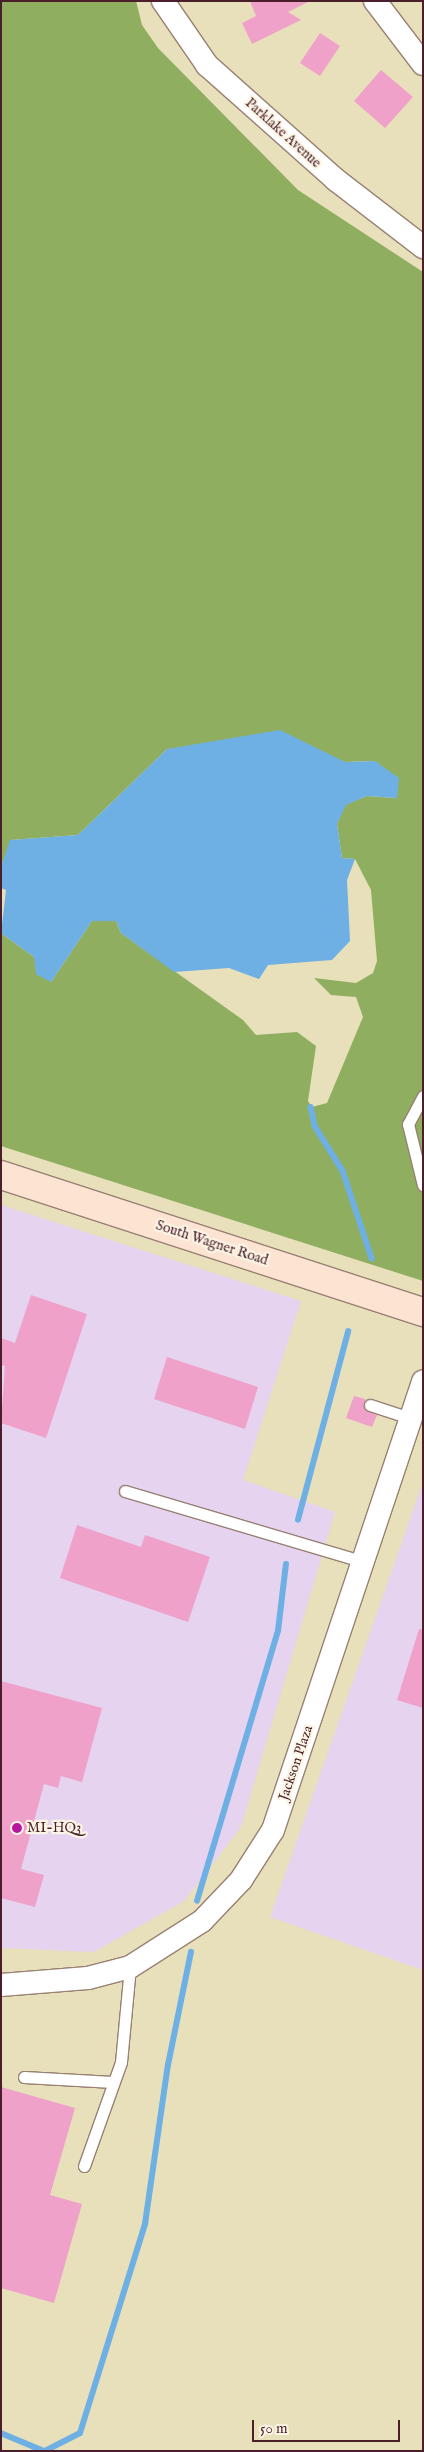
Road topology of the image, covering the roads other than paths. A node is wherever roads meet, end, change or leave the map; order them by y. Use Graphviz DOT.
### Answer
graph roads {
  1 [pos="163,1"];
  2 [pos="375,1"];
  3 [pos="423,64"];
  4 [pos="423,247"];
  5 [pos="423,1096"];
  6 [pos="1,1175"];
  7 [pos="423,1185"];
  8 [pos="423,1312"];
  9 [pos="423,1381"];
  10 [pos="370,1405"];
  11 [pos="410,1418"];
  12 [pos="125,1491"];
  13 [pos="361,1561"];
  14 [pos="130,1967"];
  15 [pos="1,1985"];
  16 [pos="24,2077"];
  17 [pos="114,2082"];
  18 [pos="84,2166"];
  1 -- 4 [label="street, Parklake Avenue"];
  2 -- 3 [label="street"];
  5 -- 7 [label="lane"];
  6 -- 8 [label="main road, South Wagner Road"];
  9 -- 11 [label="street, Jackson Plaza"];
  10 -- 11 [label="lane"];
  11 -- 13 [label="street, Jackson Plaza"];
  12 -- 13 [label="lane"];
  13 -- 14 [label="street, Jackson Plaza"];
  14 -- 15 [label="street, Jackson Plaza"];
  14 -- 17 [label="lane"];
  16 -- 17 [label="lane"];
  17 -- 18 [label="lane"];
}
